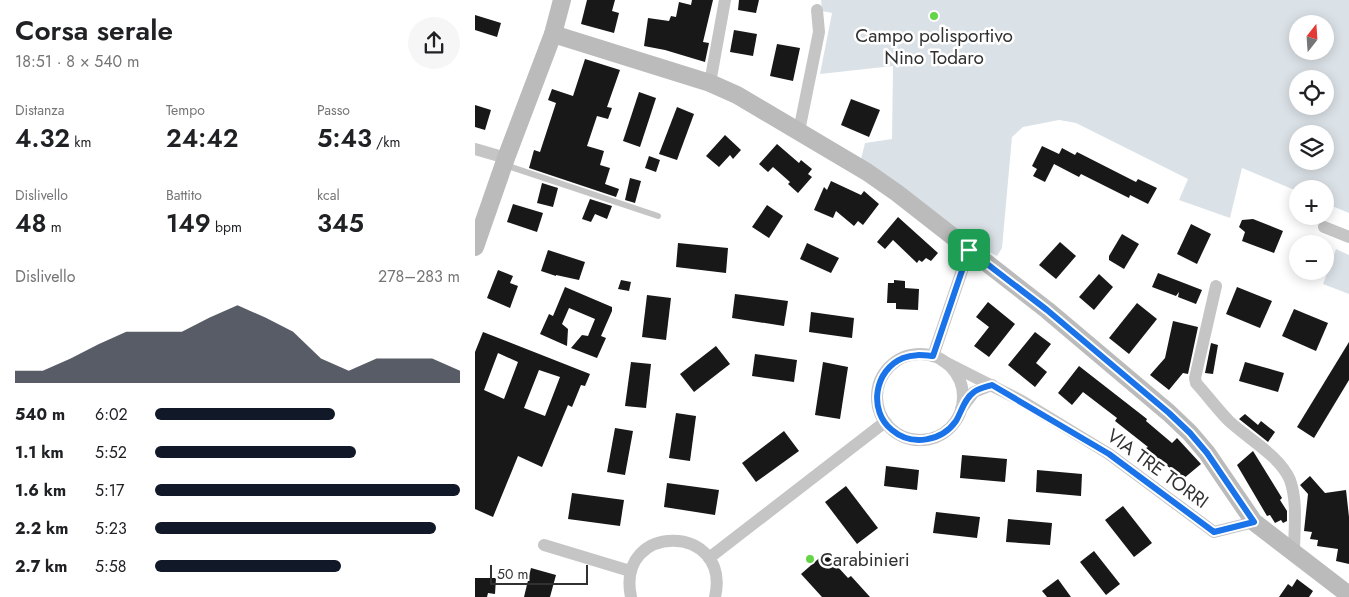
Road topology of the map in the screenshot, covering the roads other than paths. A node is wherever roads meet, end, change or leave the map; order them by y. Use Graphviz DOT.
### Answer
graph roads {
  1 [pos="562,0"];
  2 [pos="725,0"];
  3 [pos="817,10"];
  4 [pos="553,34"];
  5 [pos="710,83"];
  6 [pos="799,131"];
  7 [pos="475,149"];
  8 [pos="505,162"];
  9 [pos="658,216"];
  10 [pos="1324,227"];
  11 [pos="1349,237"];
  12 [pos="475,247"];
  13 [pos="969,250"];
  14 [pos="1216,286"];
  15 [pos="938,359"];
  16 [pos="992,385"];
  17 [pos="961,409"];
  18 [pos="885,422"];
  19 [pos="1254,522"];
  20 [pos="544,545"];
  21 [pos="1294,553"];
  22 [pos="709,558"];
  23 [pos="630,571"];
  24 [pos="1349,595"];
  25 [pos="631,597"];
  26 [pos="715,597"];
  1 -- 4 [label="main road"];
  2 -- 5 [label="street"];
  3 -- 6 [label="street"];
  4 -- 5 [label="main road"];
  4 -- 8 [label="main road"];
  5 -- 6 [label="main road"];
  6 -- 13 [label="main road"];
  7 -- 8 [label="street"];
  8 -- 9 [label="lane"];
  8 -- 12 [label="main road"];
  10 -- 11 [label="street"];
  13 -- 15 [label="street"];
  13 -- 19 [label="main road"];
  14 -- 21 [label="street"];
  15 -- 16 [label="street"];
  15 -- 17 [label="street"];
  15 -- 18 [label="street"];
  16 -- 17 [label="street"];
  16 -- 19 [label="street, VIA TRE TORRI"];
  17 -- 18 [label="street"];
  18 -- 22 [label="street"];
  19 -- 21 [label="main road"];
  20 -- 23 [label="street"];
  21 -- 24 [label="main road"];
  22 -- 23 [label="street"];
  22 -- 26 [label="street"];
  23 -- 25 [label="street"];
}
